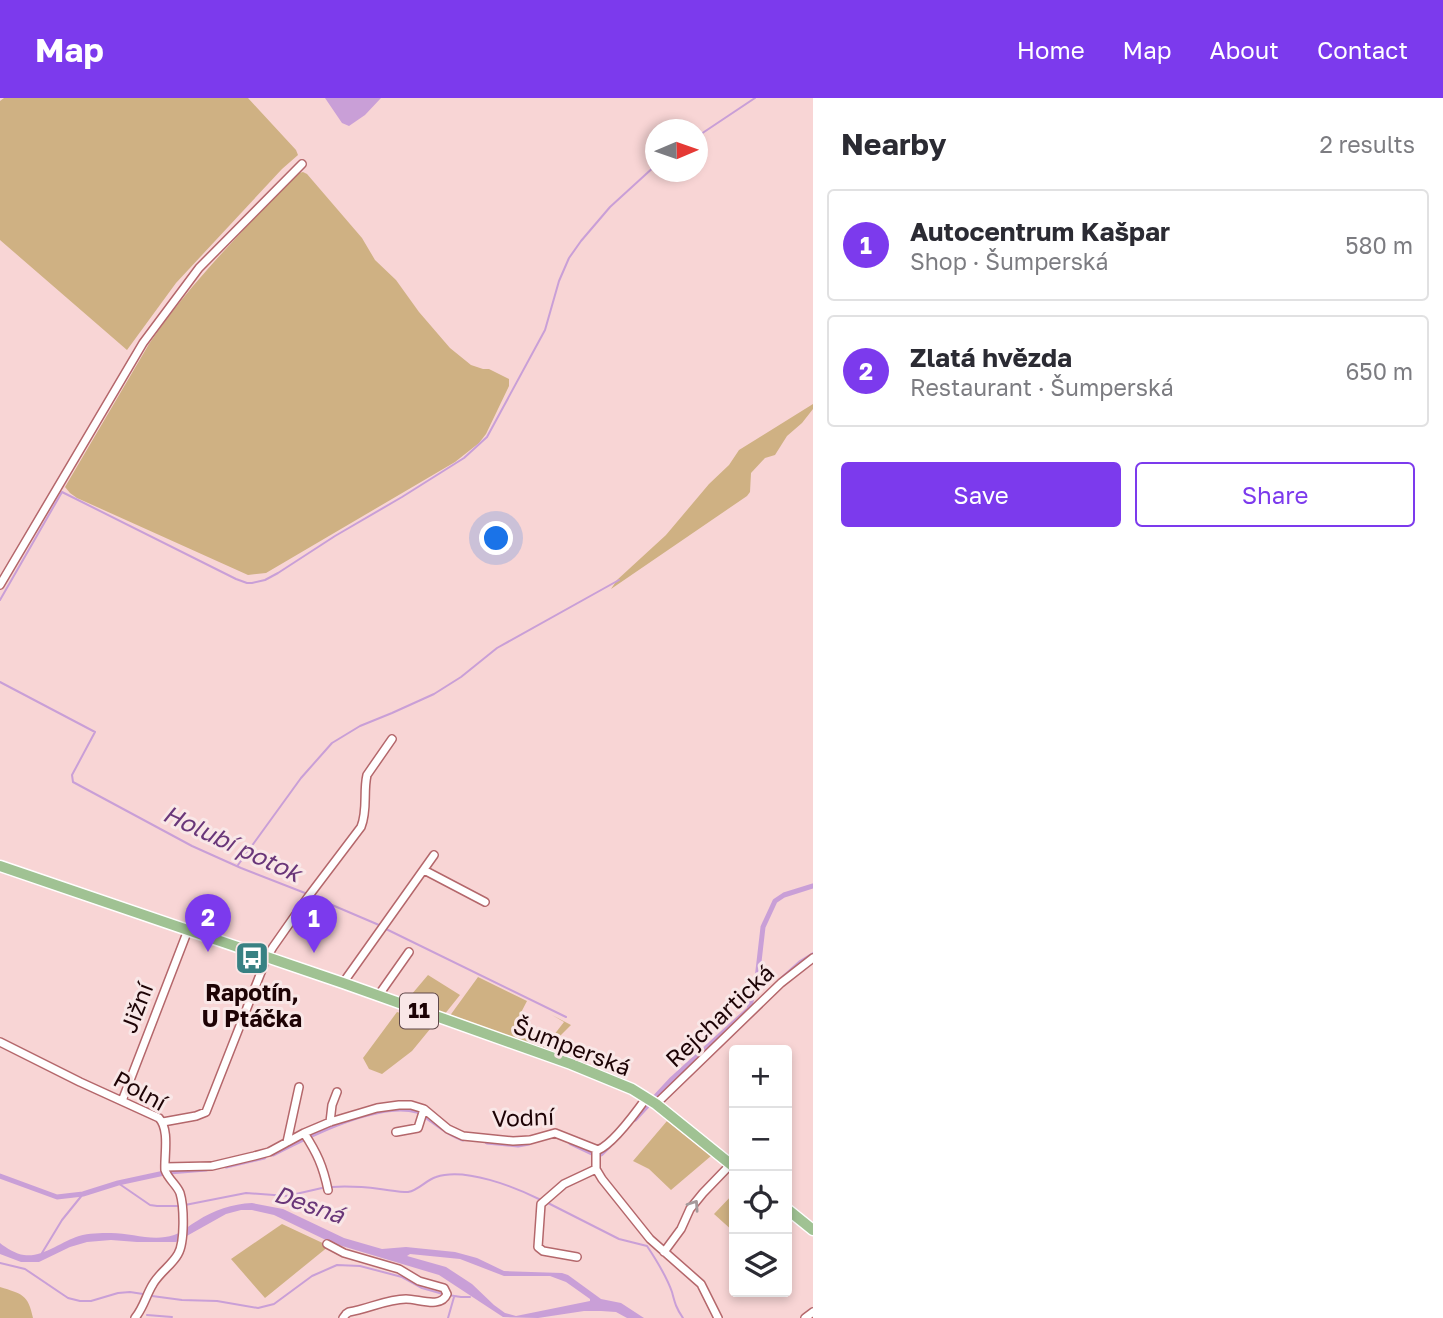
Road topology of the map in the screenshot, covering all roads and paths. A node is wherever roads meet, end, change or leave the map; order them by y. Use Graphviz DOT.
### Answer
graph roads {
  1 [pos="302,164"];
  2 [pos="0,585"];
  3 [pos="392,739"];
  4 [pos="435,855"];
  5 [pos="0,866"];
  6 [pos="424,870"];
  7 [pos="485,902"];
  8 [pos="188,930"];
  9 [pos="409,952"];
  10 [pos="267,957"];
  11 [pos="813,958"];
  12 [pos="343,984"];
  13 [pos="378,996"];
  14 [pos="0,1042"];
  15 [pos="299,1087"];
  16 [pos="337,1092"];
  17 [pos="651,1100"];
  18 [pos="122,1101"];
  19 [pos="423,1112"];
  20 [pos="163,1122"];
  21 [pos="330,1122"];
  22 [pos="396,1132"];
  23 [pos="306,1135"];
  24 [pos="287,1142"];
  25 [pos="596,1153"];
  26 [pos="729,1163"];
  27 [pos="596,1169"];
  28 [pos="729,1170"];
  29 [pos="166,1171"];
  30 [pos="328,1189"];
  31 [pos="792,1213"];
  32 [pos="813,1230"];
  33 [pos="327,1244"];
  34 [pos="664,1252"];
  35 [pos="577,1257"];
  36 [pos="813,1312"];
  37 [pos="135,1318"];
  38 [pos="343,1318"];
  39 [pos="718,1318"];
  40 [pos="805,1318"];
  1 -- 2 [label="street"];
  3 -- 10 [label="street"];
  4 -- 6 [label="street"];
  5 -- 8 [label="main road, 11"];
  6 -- 7 [label="street"];
  6 -- 12 [label="street"];
  8 -- 10 [label="main road, Šumperská / 11"];
  8 -- 18 [label="street, Jižní"];
  9 -- 13 [label="street"];
  10 -- 12 [label="main road, Šumperská / 11"];
  10 -- 20 [label="street"];
  11 -- 17 [label="street, Rejchartická"];
  12 -- 13 [label="main road, Šumperská / 11"];
  13 -- 17 [label="main road, Šumperská / 11"];
  14 -- 18 [label="street, Polní"];
  15 -- 24 [label="street"];
  16 -- 21 [label="street"];
  17 -- 25 [label="street"];
  17 -- 26 [label="main road, Šumperská / 11"];
  18 -- 20 [label="street, Polní"];
  19 -- 21 [label="street"];
  19 -- 22 [label="street"];
  19 -- 25 [label="street, Vodní"];
  20 -- 29 [label="street, Polní"];
  21 -- 23 [label="street"];
  23 -- 24 [label="street"];
  23 -- 30 [label="street"];
  24 -- 29 [label="street"];
  25 -- 27 [label="street"];
  27 -- 34 [label="street"];
  27 -- 35 [label="street"];
  34 -- 28 [label="street, one-way"];
  29 -- 37 [label="street, Polní"];
  31 -- 32 [label="main road"];
  33 -- 38 [label="street"];
  34 -- 39 [label="street"];
  36 -- 40 [label="street"];
}
